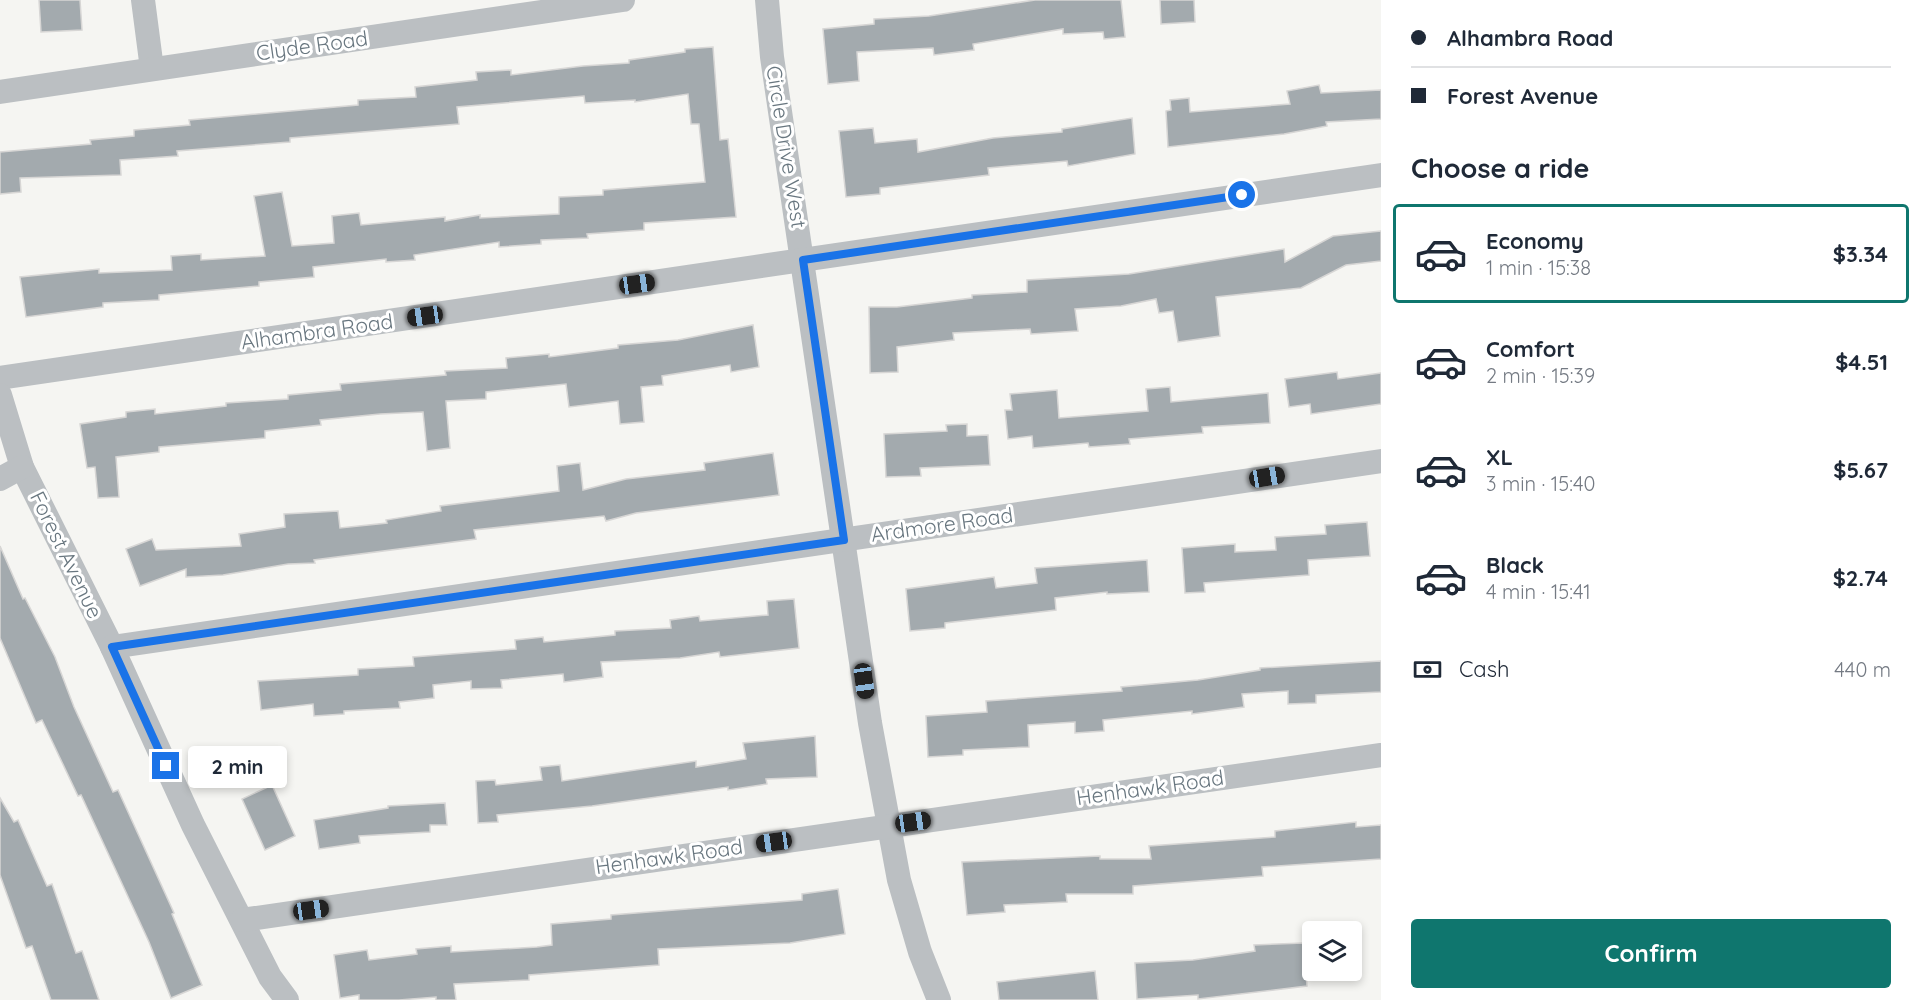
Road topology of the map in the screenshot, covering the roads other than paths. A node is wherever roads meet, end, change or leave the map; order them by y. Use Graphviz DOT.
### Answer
graph roads {
  1 [pos="142,0"];
  2 [pos="623,0"];
  3 [pos="767,0"];
  4 [pos="593,2"];
  5 [pos="152,69"];
  6 [pos="0,92"];
  7 [pos="1381,175"];
  8 [pos="803,260"];
  9 [pos="0,378"];
  10 [pos="0,394"];
  11 [pos="1381,460"];
  12 [pos="22,467"];
  13 [pos="0,479"];
  14 [pos="844,540"];
  15 [pos="112,647"];
  16 [pos="1381,755"];
  17 [pos="890,825"];
  18 [pos="242,920"];
  19 [pos="286,1000"];
  20 [pos="939,1000"];
  1 -- 5 [label="street"];
  2 -- 4 [label="street, Clyde Road"];
  3 -- 8 [label="street, Circle Drive West"];
  4 -- 5 [label="street, Clyde Road"];
  5 -- 6 [label="street, Clyde Road"];
  7 -- 8 [label="street, Alhambra Road"];
  8 -- 9 [label="street, Alhambra Road"];
  8 -- 14 [label="street, Circle Drive West"];
  10 -- 12 [label="street, Forest Avenue"];
  11 -- 14 [label="street, Ardmore Road"];
  12 -- 13 [label="street"];
  12 -- 15 [label="street, Forest Avenue"];
  14 -- 15 [label="street, Ardmore Road"];
  14 -- 17 [label="street, Circle Drive West"];
  15 -- 18 [label="street, Forest Avenue"];
  16 -- 17 [label="street, Henhawk Road"];
  17 -- 18 [label="street, Henhawk Road"];
  17 -- 20 [label="street, Circle Drive West"];
  18 -- 19 [label="street, Forest Avenue"];
}
